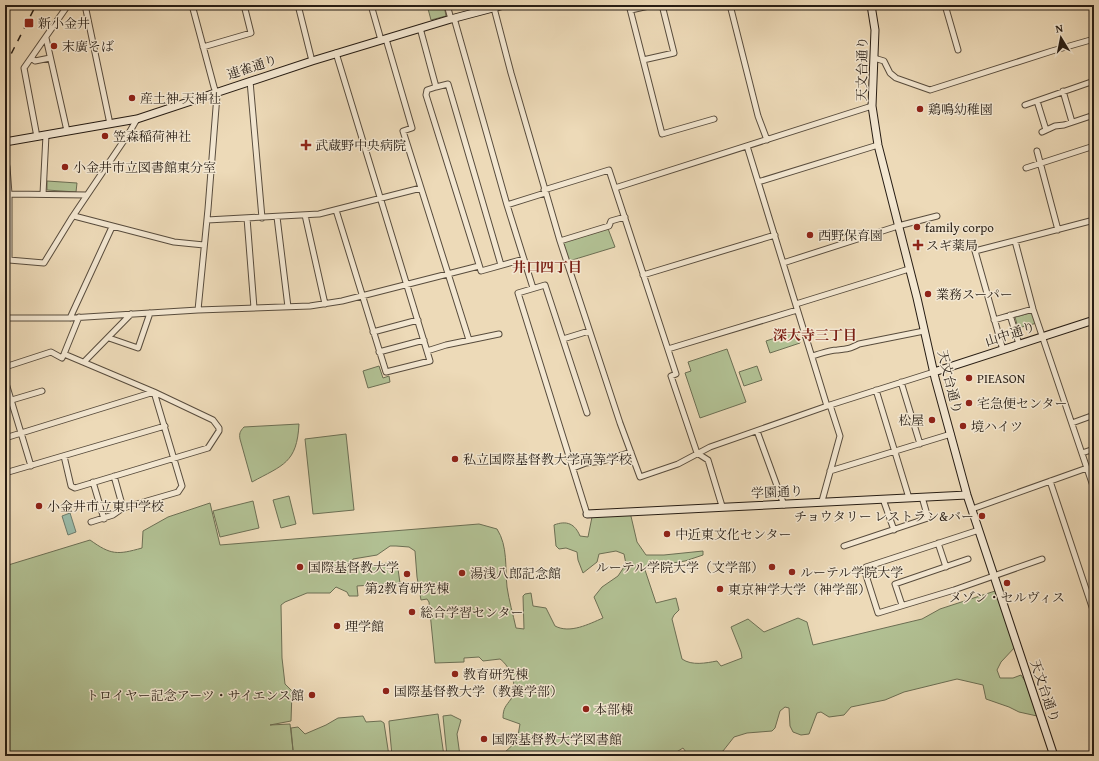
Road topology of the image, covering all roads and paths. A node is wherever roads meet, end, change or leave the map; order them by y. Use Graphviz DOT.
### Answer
graph roads {
  1 [pos="68,5"];
  2 [pos="85,5"];
  3 [pos="199,5"];
  4 [pos="244,5"];
  5 [pos="298,5"];
  6 [pos="371,5"];
  7 [pos="447,5"];
  8 [pos="504,5"];
  9 [pos="653,5"];
  10 [pos="662,5"];
  11 [pos="730,5"];
  12 [pos="871,5"];
  13 [pos="945,5"];
  14 [pos="192,6"];
  15 [pos="493,6"];
  16 [pos="630,8"];
  17 [pos="452,19"];
  18 [pos="420,28"];
  19 [pos="46,38"];
  20 [pos="383,39"];
  21 [pos="1094,39"];
  22 [pos="203,47"];
  23 [pos="958,50"];
  24 [pos="336,54"];
  25 [pos="31,58"];
  26 [pos="50,58"];
  27 [pos="874,58"];
  28 [pos="643,60"];
  29 [pos="312,61"];
  30 [pos="250,81"];
  31 [pos="1094,81"];
  32 [pos="436,87"];
  33 [pos="1063,91"];
  34 [pos="216,92"];
  35 [pos="1037,101"];
  36 [pos="1025,104"];
  37 [pos="872,106"];
  38 [pos="1094,116"];
  39 [pos="137,118"];
  40 [pos="714,119"];
  41 [pos="1072,122"];
  42 [pos="110,124"];
  43 [pos="67,131"];
  44 [pos="46,135"];
  45 [pos="37,137"];
  46 [pos="767,140"];
  47 [pos="5,142"];
  48 [pos="878,145"];
  49 [pos="747,146"];
  50 [pos="1094,146"];
  51 [pos="1037,151"];
  52 [pos="5,158"];
  53 [pos="1041,163"];
  54 [pos="1026,168"];
  55 [pos="758,182"];
  56 [pos="421,188"];
  57 [pos="615,188"];
  58 [pos="545,191"];
  59 [pos="9,194"];
  60 [pos="43,194"];
  61 [pos="87,195"];
  62 [pos="381,199"];
  63 [pos="507,205"];
  64 [pos="336,210"];
  65 [pos="305,215"];
  66 [pos="74,216"];
  67 [pos="937,216"];
  68 [pos="277,217"];
  69 [pos="625,217"];
  70 [pos="247,218"];
  71 [pos="262,218"];
  72 [pos="207,220"];
  73 [pos="1094,220"];
  74 [pos="898,226"];
  75 [pos="112,227"];
  76 [pos="1058,230"];
  77 [pos="775,235"];
  78 [pos="560,241"];
  79 [pos="1015,241"];
  80 [pos="204,245"];
  81 [pos="524,259"];
  82 [pos="783,263"];
  83 [pos="502,265"];
  84 [pos="479,266"];
  85 [pos="909,269"];
  86 [pos="448,274"];
  87 [pos="644,275"];
  88 [pos="407,284"];
  89 [pos="533,288"];
  90 [pos="362,296"];
  91 [pos="326,304"];
  92 [pos="796,304"];
  93 [pos="288,307"];
  94 [pos="254,308"];
  95 [pos="1033,308"];
  96 [pos="198,310"];
  97 [pos="798,310"];
  98 [pos="150,313"];
  99 [pos="131,314"];
  100 [pos="1010,315"];
  101 [pos="79,317"];
  102 [pos="70,318"];
  103 [pos="418,320"];
  104 [pos="994,320"];
  105 [pos="1094,320"];
  106 [pos="5,323"];
  107 [pos="589,331"];
  108 [pos="373,332"];
  109 [pos="924,332"];
  110 [pos="499,334"];
  111 [pos="1043,336"];
  112 [pos="109,338"];
  113 [pos="563,339"];
  114 [pos="424,340"];
  115 [pos="468,340"];
  116 [pos="1019,344"];
  117 [pos="668,349"];
  118 [pos="1003,350"];
  119 [pos="427,351"];
  120 [pos="379,352"];
  121 [pos="64,354"];
  122 [pos="812,356"];
  123 [pos="84,362"];
  124 [pos="5,366"];
  125 [pos="934,372"];
  126 [pos="5,380"];
  127 [pos="902,382"];
  128 [pos="876,390"];
  129 [pos="42,391"];
  130 [pos="154,392"];
  131 [pos="11,400"];
  132 [pos="5,402"];
  133 [pos="828,406"];
  134 [pos="587,413"];
  135 [pos="1094,415"];
  136 [pos="1072,423"];
  137 [pos="165,426"];
  138 [pos="757,431"];
  139 [pos="21,433"];
  140 [pos="951,434"];
  141 [pos="5,438"];
  142 [pos="920,444"];
  143 [pos="1094,449"];
  144 [pos="631,452"];
  145 [pos="895,452"];
  146 [pos="698,453"];
  147 [pos="1082,453"];
  148 [pos="64,456"];
  149 [pos="174,458"];
  150 [pos="30,466"];
  151 [pos="573,468"];
  152 [pos="1087,468"];
  153 [pos="830,471"];
  154 [pos="5,473"];
  155 [pos="114,476"];
  156 [pos="1050,481"];
  157 [pos="93,482"];
  158 [pos="1094,489"];
  159 [pos="967,495"];
  160 [pos="922,497"];
  161 [pos="909,498"];
  162 [pos="883,499"];
  163 [pos="822,501"];
  164 [pos="784,505"];
  165 [pos="722,506"];
  166 [pos="123,508"];
  167 [pos="972,509"];
  168 [pos="587,514"];
  169 [pos="104,518"];
  170 [pos="91,522"];
  171 [pos="894,530"];
  172 [pos="979,530"];
  173 [pos="938,543"];
  174 [pos="844,546"];
  175 [pos="968,559"];
  176 [pos="1042,559"];
  177 [pos="946,567"];
  178 [pos="994,576"];
  179 [pos="902,606"];
  180 [pos="1094,613"];
  181 [pos="1054,756"];
  1 -- 19 [label="street"];
  2 -- 42 [label="street"];
  3 -- 14 [label="street"];
  4 -- 22 [label="street"];
  5 -- 29 [label="street"];
  6 -- 20 [label="street"];
  7 -- 17 [label="street"];
  8 -- 15 [label="main road, 連雀通り"];
  9 -- 16 [label="street"];
  10 -- 28 [label="street"];
  11 -- 46 [label="street"];
  12 -- 27 [label="main road, 天文台通り"];
  13 -- 23 [label="street"];
  14 -- 22 [label="street"];
  15 -- 17 [label="main road, 連雀通り"];
  15 -- 58 [label="street"];
  16 -- 28 [label="street"];
  17 -- 18 [label="main road, 連雀通り"];
  17 -- 63 [label="street"];
  18 -- 20 [label="main road, 連雀通り"];
  18 -- 32 [label="street"];
  19 -- 25 [label="street"];
  19 -- 26 [label="street"];
  20 -- 24 [label="main road, 連雀通り"];
  20 -- 56 [label="street"];
  21 -- 27 [label="street"];
  22 -- 34 [label="street"];
  24 -- 29 [label="main road, 連雀通り"];
  24 -- 62 [label="street"];
  25 -- 26 [label="street"];
  25 -- 45 [label="street"];
  26 -- 43 [label="street"];
  27 -- 37 [label="main road, 天文台通り"];
  28 -- 40 [label="street"];
  29 -- 30 [label="main road, 連雀通り"];
  30 -- 34 [label="main road, 連雀通り"];
  30 -- 71 [label="street"];
  31 -- 33 [label="street"];
  32 -- 83 [label="street"];
  32 -- 84 [label="street"];
  33 -- 35 [label="street"];
  33 -- 41 [label="street"];
  34 -- 39 [label="main road, 連雀通り"];
  34 -- 72 [label="street"];
  35 -- 36 [label="street"];
  35 -- 41 [label="street"];
  37 -- 46 [label="street"];
  37 -- 48 [label="main road, 天文台通り"];
  38 -- 41 [label="street"];
  39 -- 42 [label="main road, 連雀通り"];
  39 -- 61 [label="street"];
  42 -- 43 [label="main road, 連雀通り"];
  43 -- 44 [label="main road, 連雀通り"];
  44 -- 45 [label="main road, 連雀通り"];
  44 -- 60 [label="street"];
  45 -- 47 [label="main road, 連雀通り"];
  46 -- 49 [label="street"];
  48 -- 55 [label="street"];
  48 -- 74 [label="main road, 天文台通り"];
  49 -- 55 [label="street"];
  49 -- 57 [label="street"];
  50 -- 53 [label="street"];
  51 -- 53 [label="street"];
  52 -- 59 [label="street"];
  53 -- 54 [label="street"];
  53 -- 76 [label="street"];
  55 -- 77 [label="street"];
  56 -- 62 [label="street"];
  56 -- 86 [label="street"];
  57 -- 58 [label="street"];
  57 -- 69 [label="street"];
  58 -- 63 [label="street"];
  58 -- 78 [label="street"];
  59 -- 60 [label="street"];
  59 -- 66 [label="street"];
  60 -- 61 [label="street"];
  61 -- 66 [label="street"];
  62 -- 64 [label="street"];
  62 -- 88 [label="street"];
  63 -- 81 [label="street"];
  64 -- 65 [label="street"];
  64 -- 90 [label="street"];
  65 -- 68 [label="street"];
  65 -- 91 [label="street"];
  66 -- 75 [label="street"];
  67 -- 74 [label="street"];
  68 -- 71 [label="street"];
  68 -- 93 [label="street"];
  69 -- 78 [label="street"];
  69 -- 87 [label="street"];
  70 -- 71 [label="street"];
  70 -- 72 [label="street"];
  70 -- 94 [label="street"];
  72 -- 80 [label="street"];
  73 -- 76 [label="street"];
  74 -- 82 [label="street"];
  74 -- 85 [label="main road, 天文台通り"];
  75 -- 80 [label="street"];
  75 -- 102 [label="street"];
  76 -- 79 [label="street"];
  77 -- 82 [label="street"];
  77 -- 87 [label="street"];
  78 -- 107 [label="street"];
  79 -- 95 [label="street"];
  79 -- 104 [label="street"];
  80 -- 96 [label="street"];
  81 -- 83 [label="street"];
  81 -- 89 [label="street"];
  82 -- 92 [label="street"];
  83 -- 84 [label="street"];
  84 -- 86 [label="street"];
  85 -- 92 [label="street"];
  85 -- 109 [label="main road, 天文台通り"];
  86 -- 88 [label="street"];
  86 -- 115 [label="street"];
  87 -- 117 [label="street"];
  88 -- 90 [label="street"];
  88 -- 103 [label="street"];
  89 -- 113 [label="street"];
  89 -- 151 [label="street"];
  90 -- 91 [label="street"];
  90 -- 108 [label="street"];
  91 -- 93 [label="street"];
  92 -- 97 [label="street"];
  93 -- 94 [label="street"];
  94 -- 96 [label="street"];
  95 -- 100 [label="street"];
  95 -- 111 [label="street"];
  96 -- 98 [label="street"];
  97 -- 117 [label="street"];
  97 -- 122 [label="street"];
  98 -- 99 [label="street"];
  98 -- 112 [label="street"];
  99 -- 101 [label="street"];
  99 -- 112 [label="street"];
  100 -- 104 [label="street"];
  100 -- 116 [label="street"];
  101 -- 102 [label="street"];
  101 -- 121 [label="street"];
  102 -- 106 [label="street"];
  103 -- 108 [label="street"];
  103 -- 114 [label="street"];
  104 -- 118 [label="street"];
  105 -- 111 [label="main road, 山中通り"];
  107 -- 113 [label="street"];
  107 -- 144 [label="street"];
  108 -- 120 [label="street"];
  109 -- 122 [label="street"];
  109 -- 125 [label="main road, 天文台通り"];
  110 -- 115 [label="street"];
  111 -- 116 [label="main road, 山中通り"];
  111 -- 136 [label="street"];
  112 -- 123 [label="street"];
  113 -- 134 [label="street"];
  114 -- 119 [label="street"];
  114 -- 120 [label="street"];
  115 -- 119 [label="street"];
  116 -- 118 [label="main road, 山中通り"];
  117 -- 146 [label="street"];
  118 -- 125 [label="main road, 山中通り"];
  119 -- 120 [label="street"];
  121 -- 123 [label="street"];
  121 -- 124 [label="street"];
  122 -- 133 [label="street"];
  123 -- 130 [label="street"];
  125 -- 127 [label="street"];
  125 -- 140 [label="main road, 天文台通り"];
  126 -- 131 [label="street"];
  127 -- 128 [label="street"];
  127 -- 142 [label="street"];
  128 -- 133 [label="street"];
  128 -- 145 [label="street"];
  129 -- 131 [label="street"];
  130 -- 137 [label="street"];
  130 -- 139 [label="street"];
  130 -- 149 [label="street"];
  131 -- 132 [label="street"];
  131 -- 139 [label="street"];
  133 -- 138 [label="street"];
  133 -- 153 [label="street"];
  135 -- 136 [label="street"];
  136 -- 147 [label="street"];
  137 -- 148 [label="street"];
  137 -- 149 [label="street"];
  138 -- 146 [label="street"];
  138 -- 164 [label="street"];
  139 -- 141 [label="street"];
  139 -- 150 [label="street"];
  140 -- 142 [label="street"];
  140 -- 159 [label="main road, 天文台通り"];
  142 -- 145 [label="street"];
  143 -- 147 [label="street"];
  144 -- 146 [label="street"];
  144 -- 151 [label="street"];
  145 -- 153 [label="street"];
  145 -- 161 [label="street"];
  146 -- 165 [label="street"];
  147 -- 152 [label="street"];
  148 -- 150 [label="street"];
  148 -- 157 [label="street"];
  149 -- 155 [label="street"];
  149 -- 166 [label="street"];
  150 -- 154 [label="street"];
  151 -- 168 [label="street"];
  152 -- 156 [label="street"];
  152 -- 158 [label="street"];
  153 -- 163 [label="street"];
  155 -- 157 [label="street"];
  155 -- 166 [label="street"];
  156 -- 167 [label="street"];
  156 -- 180 [label="street"];
  157 -- 169 [label="street"];
  159 -- 160 [label="main road, 学園通り"];
  159 -- 167 [label="main road, 天文台通り"];
  160 -- 161 [label="main road, 学園通り"];
  160 -- 171 [label="street"];
  161 -- 162 [label="main road, 学園通り"];
  162 -- 163 [label="main road, 学園通り"];
  162 -- 171 [label="street"];
  163 -- 164 [label="main road, 学園通り"];
  164 -- 165 [label="main road, 学園通り"];
  165 -- 168 [label="main road, 学園通り"];
  166 -- 169 [label="street"];
  167 -- 172 [label="main road, 天文台通り"];
  169 -- 170 [label="street"];
  171 -- 174 [label="street"];
  172 -- 173 [label="street"];
  172 -- 178 [label="main road, 天文台通り"];
  173 -- 177 [label="street"];
  173 -- 179 [label="street"];
  175 -- 177 [label="street"];
  176 -- 178 [label="street"];
  177 -- 179 [label="street"];
  178 -- 179 [label="street"];
  178 -- 181 [label="main road, 天文台通り"];
}
